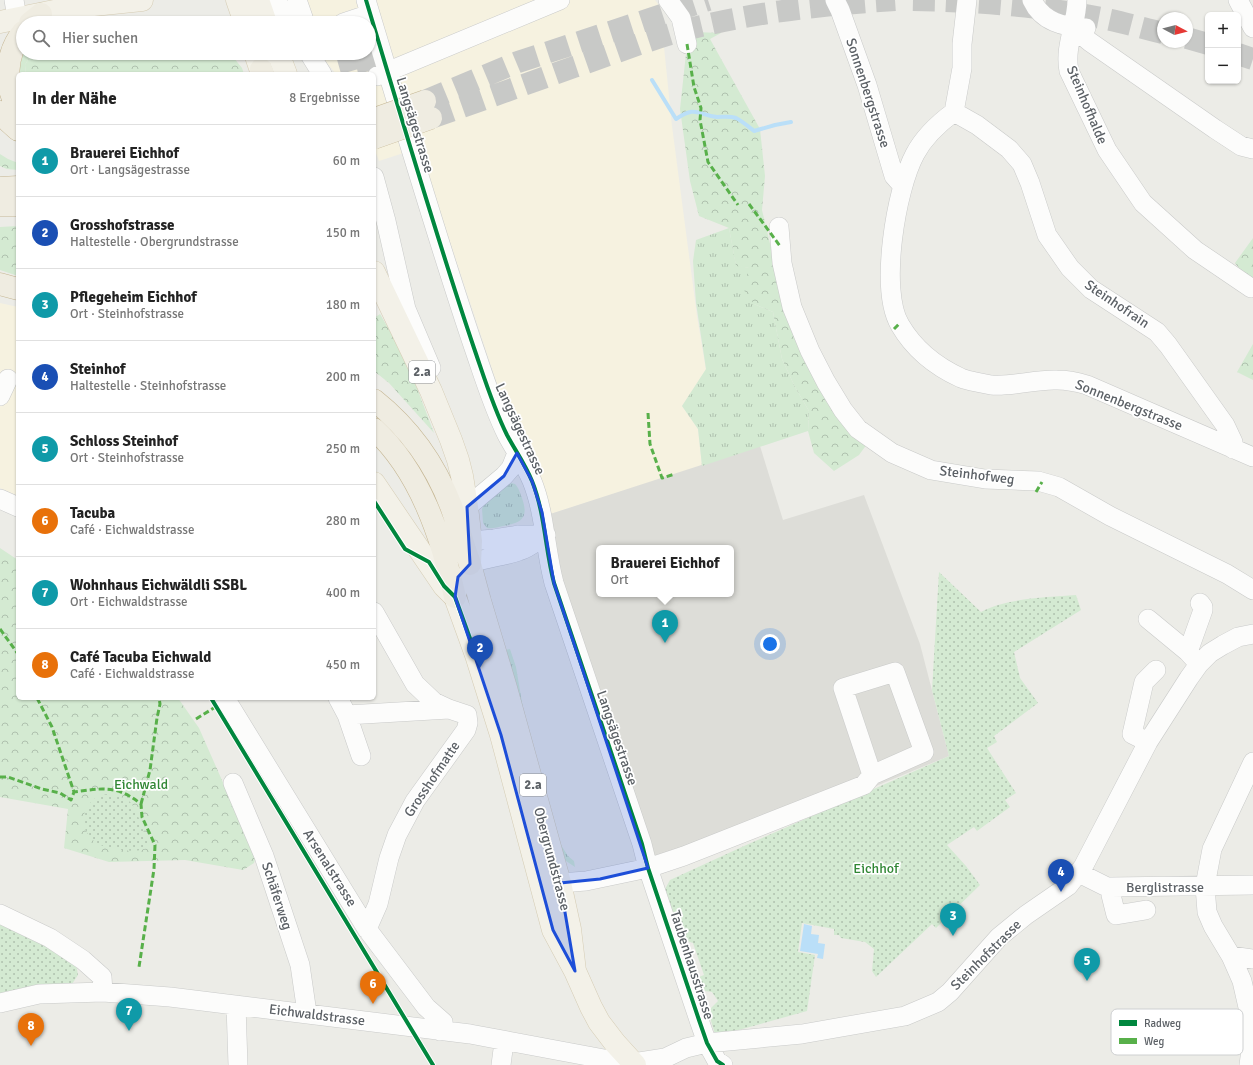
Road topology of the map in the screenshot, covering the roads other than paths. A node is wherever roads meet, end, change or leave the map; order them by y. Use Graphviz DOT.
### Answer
graph roads {
  1 [pos="142,0"];
  2 [pos="237,0"];
  3 [pos="258,0"];
  4 [pos="276,0"];
  5 [pos="297,0"];
  6 [pos="560,0"];
  7 [pos="668,0"];
  8 [pos="835,0"];
  9 [pos="967,0"];
  10 [pos="1032,0"];
  11 [pos="1077,0"];
  12 [pos="1238,0"];
  13 [pos="368,7"];
  14 [pos="31,16"];
  15 [pos="243,16"];
  16 [pos="264,16"];
  17 [pos="285,16"];
  18 [pos="303,16"];
  19 [pos="354,16"];
  20 [pos="16,24"];
  21 [pos="1081,28"];
  22 [pos="1253,28"];
  23 [pos="16,34"];
  24 [pos="0,43"];
  25 [pos="686,44"];
  26 [pos="376,50"];
  27 [pos="281,60"];
  28 [pos="313,60"];
  29 [pos="285,72"];
  30 [pos="321,72"];
  31 [pos="383,74"];
  32 [pos="954,112"];
  33 [pos="9,116"];
  34 [pos="376,119"];
  35 [pos="376,137"];
  36 [pos="1253,149"];
  37 [pos="376,184"];
  38 [pos="902,185"];
  39 [pos="16,187"];
  40 [pos="0,188"];
  41 [pos="0,205"];
  42 [pos="16,205"];
  43 [pos="779,227"];
  44 [pos="376,276"];
  45 [pos="0,284"];
  46 [pos="16,288"];
  47 [pos="1251,288"];
  48 [pos="8,379"];
  49 [pos="0,396"];
  50 [pos="376,402"];
  51 [pos="376,431"];
  52 [pos="1233,448"];
  53 [pos="517,452"];
  54 [pos="1253,457"];
  55 [pos="462,476"];
  56 [pos="376,487"];
  57 [pos="0,498"];
  58 [pos="16,506"];
  59 [pos="467,507"];
  60 [pos="546,535"];
  61 [pos="465,538"];
  62 [pos="470,564"];
  63 [pos="1253,590"];
  64 [pos="455,596"];
  65 [pos="1200,603"];
  66 [pos="376,616"];
  67 [pos="1148,619"];
  68 [pos="1253,634"];
  69 [pos="1193,658"];
  70 [pos="1156,670"];
  71 [pos="226,700"];
  72 [pos="339,700"];
  73 [pos="449,709"];
  74 [pos="347,715"];
  75 [pos="1148,742"];
  76 [pos="361,756"];
  77 [pos="1253,762"];
  78 [pos="872,775"];
  79 [pos="233,783"];
  80 [pos="648,868"];
  81 [pos="538,872"];
  82 [pos="1079,873"];
  83 [pos="560,883"];
  84 [pos="1253,885"];
  85 [pos="1206,886"];
  86 [pos="1111,887"];
  87 [pos="1146,910"];
  88 [pos="0,914"];
  89 [pos="367,929"];
  90 [pos="1231,956"];
  91 [pos="1253,959"];
  92 [pos="575,971"];
  93 [pos="103,992"];
  94 [pos="0,1003"];
  95 [pos="236,1005"];
  96 [pos="307,1013"];
  97 [pos="440,1031"];
  98 [pos="504,1042"];
  99 [pos="707,1043"];
  100 [pos="580,1060"];
  101 [pos="634,1064"];
  102 [pos="238,1065"];
  103 [pos="501,1065"];
  104 [pos="723,1065"];
  105 [pos="1249,1065"];
  1 -- 14 [label="main road"];
  2 -- 15 [label="main road"];
  3 -- 16 [label="main road"];
  4 -- 17 [label="street"];
  5 -- 18 [label="street"];
  6 -- 31 [label="street"];
  7 -- 25 [label="street"];
  8 -- 38 [label="street, Sonnenbergstrasse"];
  9 -- 32 [label="street"];
  10 -- 21 [label="street"];
  11 -- 21 [label="street"];
  12 -- 22 [label="street"];
  13 -- 19 [label="street"];
  20 -- 24 [label="highway"];
  21 -- 36 [label="street"];
  21 -- 47 [label="street, Steinhofhalde"];
  23 -- 33 [label="highway"];
  26 -- 31 [label="street, Langsägestrasse"];
  27 -- 29 [label="main road"];
  28 -- 30 [label="street"];
  31 -- 53 [label="street, Langsägestrasse"];
  32 -- 38 [label="street, Sonnenbergstrasse"];
  32 -- 52 [label="street, Steinhofrain"];
  34 -- 35 [label="highway, bridge"];
  37 -- 55 [label="street"];
  38 -- 52 [label="street, Sonnenbergstrasse"];
  39 -- 40 [label="highway"];
  41 -- 42 [label="highway"];
  43 -- 63 [label="street, Steinhofweg"];
  44 -- 55 [label="main road, 2.a"];
  45 -- 46 [label="highway"];
  48 -- 49 [label="street"];
  50 -- 61 [label="highway"];
  51 -- 64 [label="highway"];
  52 -- 54 [label="street, Sonnenbergstrasse"];
  53 -- 59 [label="street, Langsägestrasse"];
  53 -- 60 [label="street, Langsägestrasse"];
  55 -- 59 [label="main road, 2.a"];
  56 -- 64 [label="main road, 2.a"];
  57 -- 58 [label="street"];
  59 -- 61 [label="main road, 2.a"];
  60 -- 61 [label="street"];
  60 -- 62 [label="street"];
  60 -- 80 [label="street, Langsägestrasse"];
  61 -- 62 [label="highway"];
  62 -- 64 [label="main road"];
  62 -- 83 [label="main road, Obergrundstrasse / 2.a"];
  64 -- 81 [label="main road, Obergrundstrasse / 2.a"];
  65 -- 69 [label="street"];
  66 -- 73 [label="street, Grosshofmatte"];
  67 -- 69 [label="street"];
  68 -- 69 [label="street, Steinhofstrasse"];
  69 -- 75 [label="street, Steinhofstrasse"];
  70 -- 75 [label="street"];
  71 -- 89 [label="street, Arsenalstrasse"];
  72 -- 74 [label="street"];
  73 -- 74 [label="street, Grosshofmatte"];
  73 -- 89 [label="street, Grosshofmatte"];
  74 -- 76 [label="street"];
  75 -- 82 [label="street, Steinhofstrasse"];
  77 -- 85 [label="street"];
  78 -- 78 [label="street"];
  78 -- 80 [label="street"];
  79 -- 96 [label="street, Schäferweg"];
  80 -- 83 [label="street"];
  80 -- 99 [label="street, Taubenhausstrasse"];
  81 -- 83 [label="street"];
  81 -- 92 [label="main road, Obergrundstrasse / 2.a"];
  82 -- 86 [label="street, Berglistrasse"];
  82 -- 99 [label="street, Steinhofstrasse"];
  83 -- 92 [label="main road, Obergrundstrasse / 2.a"];
  84 -- 85 [label="street, Berglistrasse"];
  85 -- 86 [label="street, Berglistrasse"];
  85 -- 90 [label="street"];
  86 -- 87 [label="street"];
  88 -- 93 [label="street"];
  89 -- 97 [label="street, Arsenalstrasse"];
  90 -- 91 [label="street"];
  90 -- 105 [label="street"];
  92 -- 101 [label="main road, Obergrundstrasse / 2.a"];
  93 -- 94 [label="street, Eichwaldstrasse"];
  93 -- 95 [label="street, Eichwaldstrasse"];
  95 -- 96 [label="street, Eichwaldstrasse"];
  95 -- 102 [label="street"];
  96 -- 97 [label="street, Eichwaldstrasse"];
  97 -- 98 [label="street, Eichwaldstrasse"];
  98 -- 100 [label="street, Eichwaldstrasse"];
  98 -- 103 [label="street"];
  99 -- 101 [label="street, Steinhofstrasse"];
  99 -- 104 [label="street, Taubenhausstrasse"];
  100 -- 101 [label="street, Eichwaldstrasse"];
}
